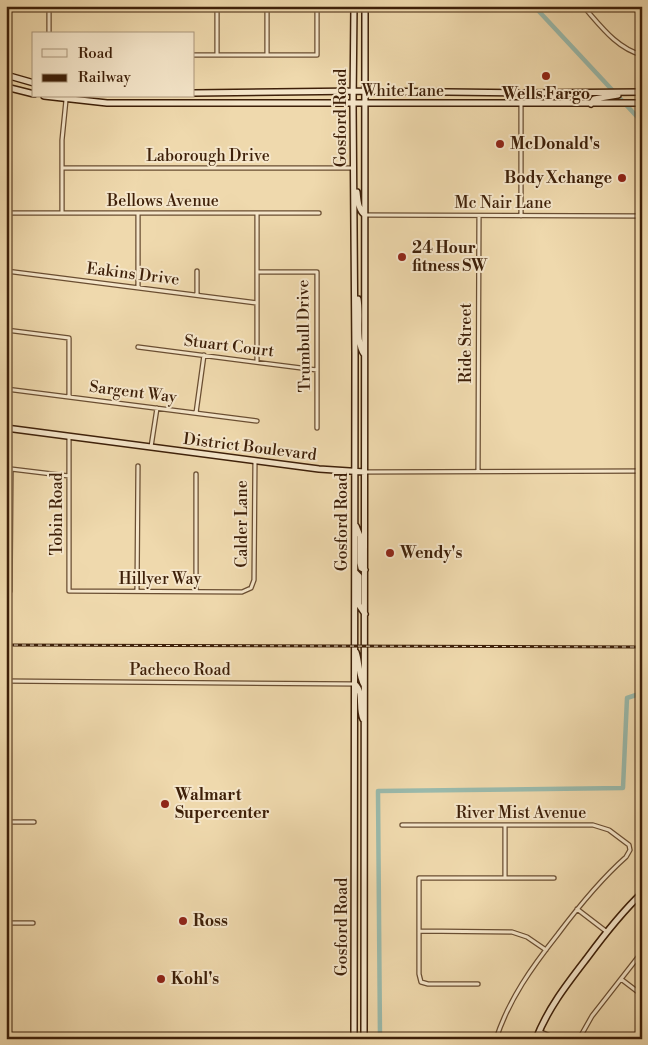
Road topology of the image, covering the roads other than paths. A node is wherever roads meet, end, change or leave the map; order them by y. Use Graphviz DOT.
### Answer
graph roads {
  1 [pos="10,6"];
  2 [pos="49,6"];
  3 [pos="217,6"];
  4 [pos="267,6"];
  5 [pos="318,6"];
  6 [pos="354,6"];
  7 [pos="583,6"];
  8 [pos="365,8"];
  9 [pos="6,16"];
  10 [pos="49,32"];
  11 [pos="195,55"];
  12 [pos="217,55"];
  13 [pos="267,55"];
  14 [pos="642,55"];
  15 [pos="6,75"];
  16 [pos="32,82"];
  17 [pos="6,87"];
  18 [pos="353,91"];
  19 [pos="364,91"];
  20 [pos="642,92"];
  21 [pos="195,93"];
  22 [pos="521,93"];
  23 [pos="32,94"];
  24 [pos="55,98"];
  25 [pos="598,98"];
  26 [pos="66,100"];
  27 [pos="642,103"];
  28 [pos="353,104"];
  29 [pos="364,104"];
  30 [pos="520,104"];
  31 [pos="62,168"];
  32 [pos="354,168"];
  33 [pos="354,175"];
  34 [pos="6,213"];
  35 [pos="62,213"];
  36 [pos="138,213"];
  37 [pos="257,213"];
  38 [pos="319,213"];
  39 [pos="365,215"];
  40 [pos="479,216"];
  41 [pos="521,216"];
  42 [pos="642,216"];
  43 [pos="6,271"];
  44 [pos="197,271"];
  45 [pos="257,272"];
  46 [pos="138,288"];
  47 [pos="355,289"];
  48 [pos="197,295"];
  49 [pos="257,303"];
  50 [pos="6,330"];
  51 [pos="138,347"];
  52 [pos="204,355"];
  53 [pos="365,355"];
  54 [pos="257,362"];
  55 [pos="317,370"];
  56 [pos="6,388"];
  57 [pos="69,397"];
  58 [pos="156,408"];
  59 [pos="196,413"];
  60 [pos="257,421"];
  61 [pos="6,428"];
  62 [pos="317,428"];
  63 [pos="69,436"];
  64 [pos="152,447"];
  65 [pos="255,460"];
  66 [pos="138,466"];
  67 [pos="478,470"];
  68 [pos="356,471"];
  69 [pos="642,471"];
  70 [pos="365,472"];
  71 [pos="196,474"];
  72 [pos="69,476"];
  73 [pos="355,524"];
  74 [pos="365,570"];
  75 [pos="354,572"];
  76 [pos="251,588"];
  77 [pos="8,591"];
  78 [pos="69,591"];
  79 [pos="137,591"];
  80 [pos="196,591"];
  81 [pos="365,614"];
  82 [pos="354,650"];
  83 [pos="6,681"];
  84 [pos="355,684"];
  85 [pos="365,686"];
  86 [pos="364,725"];
  87 [pos="6,822"];
  88 [pos="34,822"];
  89 [pos="402,825"];
  90 [pos="505,825"];
  91 [pos="505,878"];
  92 [pos="554,878"];
  93 [pos="642,893"];
  94 [pos="577,909"];
  95 [pos="6,923"];
  96 [pos="33,923"];
  97 [pos="419,931"];
  98 [pos="607,932"];
  99 [pos="546,950"];
  100 [pos="642,952"];
  101 [pos="621,979"];
  102 [pos="478,984"];
  103 [pos="642,995"];
  104 [pos="539,1031"];
  105 [pos="402,1037"];
  106 [pos="496,1038"];
  107 [pos="354,1039"];
  108 [pos="364,1039"];
  109 [pos="536,1039"];
  110 [pos="557,1039"];
  111 [pos="579,1039"];
  1 -- 9 [label="main road"];
  2 -- 10 [label="street"];
  3 -- 12 [label="street"];
  4 -- 13 [label="street"];
  5 -- 13 [label="street"];
  6 -- 18 [label="main road, Gosford Road"];
  7 -- 14 [label="street"];
  8 -- 19 [label="main road, Gosford Road"];
  11 -- 12 [label="street"];
  12 -- 13 [label="street"];
  15 -- 16 [label="main road"];
  17 -- 23 [label="main road"];
  18 -- 19 [label="main road, White Lane"];
  18 -- 21 [label="main road, White Lane"];
  18 -- 28 [label="main road, Gosford Road"];
  19 -- 22 [label="main road, White Lane"];
  19 -- 29 [label="main road, Gosford Road"];
  20 -- 25 [label="main road, White Lane"];
  22 -- 25 [label="main road, White Lane"];
  22 -- 30 [label="street"];
  24 -- 26 [label="main road, White Lane"];
  25 -- 27 [label="main road, White Lane"];
  25 -- 30 [label="main road, White Lane"];
  26 -- 28 [label="main road, White Lane"];
  26 -- 31 [label="street"];
  28 -- 29 [label="main road, White Lane"];
  28 -- 32 [label="main road, Gosford Road"];
  29 -- 30 [label="main road, White Lane"];
  29 -- 39 [label="main road, Gosford Road"];
  30 -- 41 [label="street"];
  31 -- 32 [label="street, Laborough Drive"];
  31 -- 35 [label="street"];
  32 -- 33 [label="main road, Gosford Road"];
  33 -- 39 [label="main road"];
  33 -- 47 [label="main road, Gosford Road"];
  34 -- 35 [label="street, Bellows Avenue"];
  35 -- 36 [label="street, Bellows Avenue"];
  36 -- 37 [label="street, Bellows Avenue"];
  36 -- 46 [label="street"];
  37 -- 38 [label="street, Bellows Avenue"];
  37 -- 45 [label="street"];
  39 -- 40 [label="street, Mc Nair Lane"];
  39 -- 53 [label="main road, Gosford Road"];
  40 -- 41 [label="street, Mc Nair Lane"];
  40 -- 67 [label="street, Ride Street"];
  41 -- 42 [label="street, Mc Nair Lane"];
  43 -- 46 [label="street, Eakins Drive"];
  44 -- 48 [label="street"];
  45 -- 49 [label="street"];
  45 -- 55 [label="street, Trumbull Drive"];
  46 -- 48 [label="street, Eakins Drive"];
  47 -- 53 [label="main road"];
  47 -- 68 [label="main road, Gosford Road"];
  48 -- 49 [label="street, Eakins Drive"];
  49 -- 54 [label="street"];
  50 -- 57 [label="street"];
  51 -- 52 [label="street, Stuart Court"];
  52 -- 54 [label="street, Stuart Court"];
  52 -- 59 [label="street"];
  53 -- 70 [label="main road, Gosford Road"];
  54 -- 55 [label="street, Stuart Court"];
  55 -- 62 [label="street, Trumbull Drive"];
  56 -- 57 [label="street, Sargent Way"];
  57 -- 58 [label="street, Sargent Way"];
  58 -- 59 [label="street, Sargent Way"];
  58 -- 64 [label="street"];
  59 -- 60 [label="street, Sargent Way"];
  61 -- 63 [label="main road, District Boulevard"];
  63 -- 64 [label="main road, District Boulevard"];
  63 -- 72 [label="street, Tobin Road"];
  64 -- 65 [label="main road, District Boulevard"];
  65 -- 68 [label="main road, District Boulevard"];
  65 -- 76 [label="street, Calder Lane"];
  66 -- 79 [label="street"];
  67 -- 69 [label="street, District Boulevard"];
  67 -- 70 [label="street, District Boulevard"];
  68 -- 70 [label="main road, District Boulevard"];
  68 -- 73 [label="main road, Gosford Road"];
  70 -- 74 [label="main road, Gosford Road"];
  71 -- 80 [label="street"];
  72 -- 77 [label="street"];
  72 -- 78 [label="street, Tobin Road"];
  73 -- 74 [label="main road"];
  73 -- 75 [label="main road, Gosford Road"];
  74 -- 81 [label="main road, Gosford Road"];
  75 -- 81 [label="main road"];
  75 -- 82 [label="main road, Gosford Road"];
  76 -- 80 [label="street, Hillyer Way"];
  78 -- 79 [label="street, Hillyer Way"];
  79 -- 80 [label="street, Hillyer Way"];
  81 -- 85 [label="main road, Gosford Road"];
  82 -- 84 [label="main road, Gosford Road"];
  82 -- 85 [label="main road"];
  83 -- 84 [label="street, Pacheco Road"];
  84 -- 86 [label="main road"];
  84 -- 107 [label="main road, Gosford Road"];
  85 -- 86 [label="main road, Gosford Road"];
  86 -- 108 [label="main road, Gosford Road"];
  87 -- 88 [label="street"];
  89 -- 90 [label="street, River Mist Avenue"];
  90 -- 91 [label="street"];
  90 -- 94 [label="street, River Mist Avenue"];
  91 -- 92 [label="street"];
  91 -- 97 [label="street"];
  93 -- 98 [label="main road"];
  94 -- 98 [label="street"];
  94 -- 99 [label="street"];
  95 -- 96 [label="street"];
  97 -- 99 [label="street"];
  97 -- 102 [label="street"];
  98 -- 104 [label="main road"];
  99 -- 106 [label="street"];
  100 -- 101 [label="street"];
  101 -- 103 [label="street"];
  101 -- 111 [label="street"];
  104 -- 109 [label="main road"];
  104 -- 110 [label="street"];
  105 -- 106 [label="street"];
}
